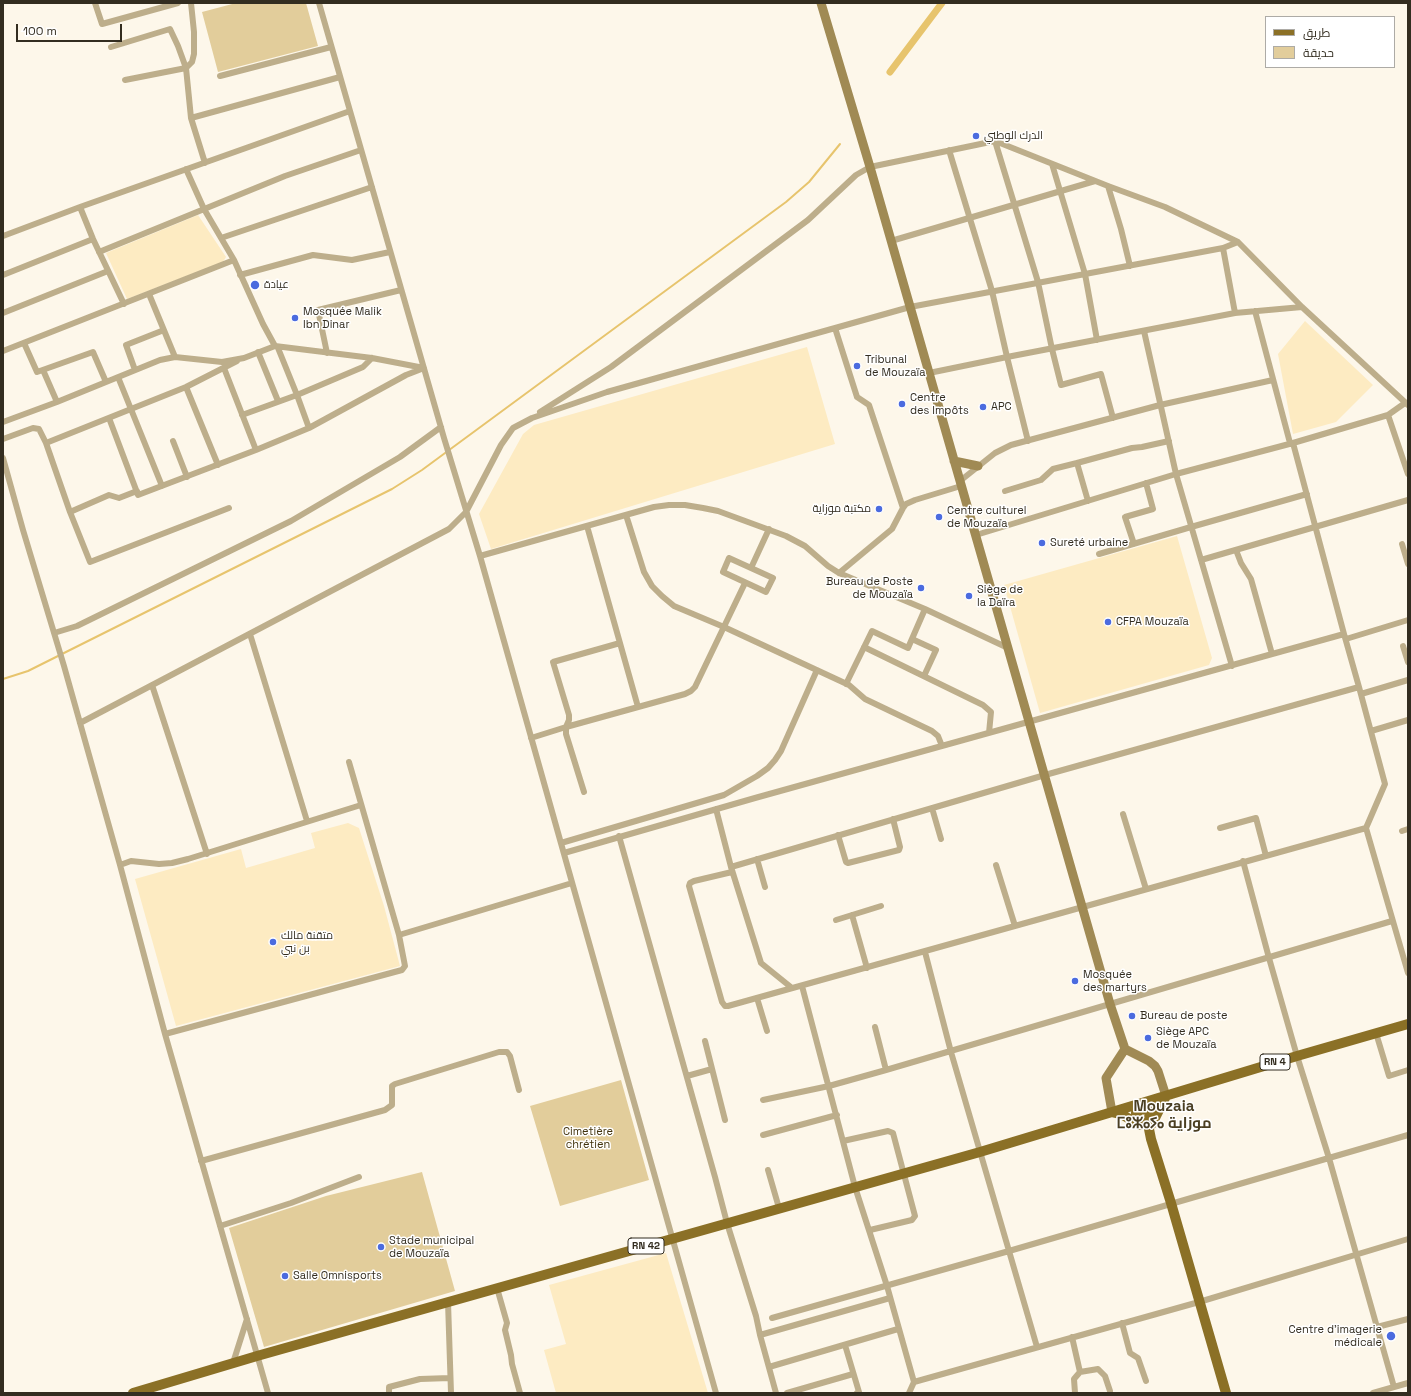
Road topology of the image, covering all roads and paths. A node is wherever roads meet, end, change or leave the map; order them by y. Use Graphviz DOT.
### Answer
graph roads {
  1 [pos="95,3"];
  2 [pos="178,3"];
  3 [pos="191,3"];
  4 [pos="319,3"];
  5 [pos="821,3"];
  6 [pos="111,47"];
  7 [pos="331,47"];
  8 [pos="186,68"];
  9 [pos="220,76"];
  10 [pos="340,77"];
  11 [pos="125,80"];
  12 [pos="350,111"];
  13 [pos="191,118"];
  14 [pos="995,141"];
  15 [pos="361,150"];
  16 [pos="949,150"];
  17 [pos="205,163"];
  18 [pos="1052,164"];
  19 [pos="870,167"];
  20 [pos="186,169"];
  21 [pos="1095,182"];
  22 [pos="1108,186"];
  23 [pos="372,187"];
  24 [pos="1060,192"];
  25 [pos="1014,204"];
  26 [pos="80,207"];
  27 [pos="204,209"];
  28 [pos="970,219"];
  29 [pos="3,236"];
  30 [pos="221,238"];
  31 [pos="93,239"];
  32 [pos="891,241"];
  33 [pos="1238,242"];
  34 [pos="1224,248"];
  35 [pos="99,252"];
  36 [pos="390,252"];
  37 [pos="234,260"];
  38 [pos="1130,266"];
  39 [pos="108,271"];
  40 [pos="1085,274"];
  41 [pos="3,275"];
  42 [pos="240,275"];
  43 [pos="1038,282"];
  44 [pos="401,290"];
  45 [pos="992,291"];
  46 [pos="149,294"];
  47 [pos="124,304"];
  48 [pos="910,307"];
  49 [pos="1302,307"];
  50 [pos="1255,311"];
  51 [pos="3,313"];
  52 [pos="1235,313"];
  53 [pos="834,328"];
  54 [pos="164,330"];
  55 [pos="1144,331"];
  56 [pos="1097,340"];
  57 [pos="24,342"];
  58 [pos="276,347"];
  59 [pos="1052,349"];
  60 [pos="3,350"];
  61 [pos="258,352"];
  62 [pos="327,353"];
  63 [pos="1007,357"];
  64 [pos="175,358"];
  65 [pos="244,358"];
  66 [pos="372,358"];
  67 [pos="224,368"];
  68 [pos="424,368"];
  69 [pos="43,370"];
  70 [pos="135,370"];
  71 [pos="929,373"];
  72 [pos="118,377"];
  73 [pos="1273,380"];
  74 [pos="106,382"];
  75 [pos="186,387"];
  76 [pos="297,395"];
  77 [pos="278,401"];
  78 [pos="57,402"];
  79 [pos="1407,404"];
  80 [pos="1160,405"];
  81 [pos="132,410"];
  82 [pos="242,415"];
  83 [pos="1388,415"];
  84 [pos="109,418"];
  85 [pos="532,418"];
  86 [pos="1113,418"];
  87 [pos="3,422"];
  88 [pos="440,427"];
  89 [pos="309,428"];
  90 [pos="3,440"];
  91 [pos="173,441"];
  92 [pos="1028,441"];
  93 [pos="1168,441"];
  94 [pos="46,443"];
  95 [pos="1291,443"];
  96 [pos="256,450"];
  97 [pos="3,458"];
  98 [pos="954,461"];
  99 [pos="1077,463"];
  100 [pos="218,465"];
  101 [pos="978,466"];
  102 [pos="1176,474"];
  103 [pos="1408,474"];
  104 [pos="187,476"];
  105 [pos="961,483"];
  106 [pos="1146,483"];
  107 [pos="162,486"];
  108 [pos="137,491"];
  109 [pos="1006,491"];
  110 [pos="1307,494"];
  111 [pos="1408,500"];
  112 [pos="1088,501"];
  113 [pos="228,508"];
  114 [pos="903,508"];
  115 [pos="70,512"];
  116 [pos="466,512"];
  117 [pos="626,515"];
  118 [pos="587,526"];
  119 [pos="1191,526"];
  120 [pos="1315,527"];
  121 [pos="769,529"];
  122 [pos="976,535"];
  123 [pos="1134,544"];
  124 [pos="1402,544"];
  125 [pos="1236,550"];
  126 [pos="1099,554"];
  127 [pos="480,556"];
  128 [pos="1201,560"];
  129 [pos="1408,564"];
  130 [pos="751,568"];
  131 [pos="839,573"];
  132 [pos="745,583"];
  133 [pos="925,609"];
  134 [pos="1408,620"];
  135 [pos="724,626"];
  136 [pos="54,633"];
  137 [pos="250,634"];
  138 [pos="1345,636"];
  139 [pos="912,639"];
  140 [pos="620,643"];
  141 [pos="1403,646"];
  142 [pos="864,647"];
  143 [pos="1008,648"];
  144 [pos="1272,654"];
  145 [pos="1408,662"];
  146 [pos="1232,666"];
  147 [pos="817,670"];
  148 [pos="924,676"];
  149 [pos="1408,680"];
  150 [pos="846,684"];
  151 [pos="152,685"];
  152 [pos="1359,687"];
  153 [pos="1361,694"];
  154 [pos="638,707"];
  155 [pos="1408,720"];
  156 [pos="1029,722"];
  157 [pos="80,723"];
  158 [pos="566,727"];
  159 [pos="1371,732"];
  160 [pos="989,733"];
  161 [pos="531,738"];
  162 [pos="942,746"];
  163 [pos="349,762"];
  164 [pos="1045,775"];
  165 [pos="584,792"];
  166 [pos="361,805"];
  167 [pos="932,808"];
  168 [pos="716,809"];
  169 [pos="1123,814"];
  170 [pos="893,819"];
  171 [pos="308,821"];
  172 [pos="1220,828"];
  173 [pos="1366,828"];
  174 [pos="838,835"];
  175 [pos="618,836"];
  176 [pos="941,839"];
  177 [pos="561,843"];
  178 [pos="564,853"];
  179 [pos="207,854"];
  180 [pos="1266,856"];
  181 [pos="757,859"];
  182 [pos="1244,862"];
  183 [pos="120,865"];
  184 [pos="996,865"];
  185 [pos="732,869"];
  186 [pos="572,883"];
  187 [pos="765,887"];
  188 [pos="1146,888"];
  189 [pos="881,906"];
  190 [pos="1083,906"];
  191 [pos="852,915"];
  192 [pos="836,920"];
  193 [pos="1392,921"];
  194 [pos="1015,926"];
  195 [pos="399,935"];
  196 [pos="925,952"];
  197 [pos="1269,958"];
  198 [pos="867,968"];
  199 [pos="1408,973"];
  200 [pos="802,986"];
  201 [pos="792,988"];
  202 [pos="757,998"];
  203 [pos="1110,1004"];
  204 [pos="1408,1024"];
  205 [pos="875,1027"];
  206 [pos="767,1031"];
  207 [pos="1376,1033"];
  208 [pos="165,1034"];
  209 [pos="705,1041"];
  210 [pos="1125,1049"];
  211 [pos="951,1052"];
  212 [pos="1297,1056"];
  213 [pos="712,1069"];
  214 [pos="886,1070"];
  215 [pos="1408,1070"];
  216 [pos="687,1076"];
  217 [pos="829,1086"];
  218 [pos="519,1090"];
  219 [pos="1166,1096"];
  220 [pos="763,1100"];
  221 [pos="1141,1110"];
  222 [pos="1112,1112"];
  223 [pos="837,1116"];
  224 [pos="725,1120"];
  225 [pos="1148,1132"];
  226 [pos="763,1135"];
  227 [pos="1408,1135"];
  228 [pos="843,1141"];
  229 [pos="980,1152"];
  230 [pos="1329,1158"];
  231 [pos="202,1161"];
  232 [pos="768,1170"];
  233 [pos="903,1174"];
  234 [pos="359,1177"];
  235 [pos="855,1187"];
  236 [pos="1171,1203"];
  237 [pos="779,1208"];
  238 [pos="727,1223"];
  239 [pos="220,1226"];
  240 [pos="870,1230"];
  241 [pos="672,1238"];
  242 [pos="1408,1239"];
  243 [pos="1009,1251"];
  244 [pos="1356,1255"];
  245 [pos="887,1286"];
  246 [pos="497,1288"];
  247 [pos="890,1298"];
  248 [pos="448,1302"];
  249 [pos="1199,1302"];
  250 [pos="772,1318"];
  251 [pos="247,1319"];
  252 [pos="1408,1320"];
  253 [pos="1122,1323"];
  254 [pos="1377,1327"];
  255 [pos="898,1329"];
  256 [pos="760,1334"];
  257 [pos="1072,1337"];
  258 [pos="845,1345"];
  259 [pos="1037,1347"];
  260 [pos="257,1356"];
  261 [pos="233,1363"];
  262 [pos="769,1367"];
  263 [pos="1080,1372"];
  264 [pos="853,1374"];
  265 [pos="450,1378"];
  266 [pos="1146,1381"];
  267 [pos="914,1382"];
  268 [pos="1408,1383"];
  269 [pos="1394,1387"];
  270 [pos="1110,1391"];
  271 [pos="133,1393"];
  272 [pos="268,1393"];
  273 [pos="389,1393"];
  274 [pos="451,1393"];
  275 [pos="520,1393"];
  276 [pos="716,1393"];
  277 [pos="776,1393"];
  278 [pos="787,1393"];
  279 [pos="857,1393"];
  280 [pos="909,1393"];
  281 [pos="1074,1393"];
  282 [pos="1226,1393"];
  283 [pos="1374,1393"];
  1 -- 2 [label="street"];
  3 -- 8 [label="street"];
  4 -- 7 [label="street"];
  5 -- 19 [label="main road"];
  6 -- 8 [label="street"];
  7 -- 9 [label="street"];
  7 -- 10 [label="street"];
  8 -- 11 [label="street"];
  8 -- 13 [label="street"];
  10 -- 12 [label="street"];
  10 -- 13 [label="street"];
  12 -- 15 [label="street"];
  12 -- 17 [label="street"];
  13 -- 17 [label="street"];
  14 -- 16 [label="street"];
  14 -- 18 [label="street"];
  14 -- 25 [label="street"];
  15 -- 23 [label="street"];
  15 -- 27 [label="street"];
  16 -- 19 [label="street"];
  16 -- 28 [label="street"];
  17 -- 20 [label="street"];
  18 -- 21 [label="street"];
  18 -- 24 [label="street"];
  19 -- 32 [label="main road"];
  19 -- 85 [label="street"];
  20 -- 26 [label="street"];
  20 -- 27 [label="street"];
  21 -- 22 [label="street"];
  21 -- 24 [label="street"];
  22 -- 33 [label="street"];
  22 -- 38 [label="street"];
  23 -- 30 [label="street"];
  23 -- 36 [label="street"];
  24 -- 25 [label="street"];
  24 -- 40 [label="street"];
  25 -- 28 [label="street"];
  25 -- 43 [label="street"];
  26 -- 29 [label="street"];
  26 -- 31 [label="street"];
  27 -- 30 [label="street"];
  27 -- 35 [label="street"];
  28 -- 32 [label="street"];
  28 -- 45 [label="street"];
  30 -- 37 [label="street"];
  31 -- 35 [label="street"];
  31 -- 41 [label="street"];
  32 -- 48 [label="main road"];
  33 -- 34 [label="street"];
  33 -- 49 [label="street"];
  34 -- 38 [label="street"];
  34 -- 52 [label="street"];
  35 -- 39 [label="street"];
  36 -- 42 [label="street"];
  36 -- 44 [label="street"];
  37 -- 42 [label="street"];
  37 -- 46 [label="street"];
  38 -- 40 [label="street"];
  39 -- 47 [label="street"];
  39 -- 51 [label="street"];
  40 -- 43 [label="street"];
  40 -- 56 [label="street"];
  42 -- 58 [label="street"];
  43 -- 45 [label="street"];
  43 -- 59 [label="street"];
  44 -- 62 [label="street"];
  44 -- 68 [label="street"];
  45 -- 48 [label="street"];
  45 -- 63 [label="street"];
  46 -- 47 [label="street"];
  46 -- 54 [label="street"];
  47 -- 57 [label="street"];
  48 -- 53 [label="street"];
  48 -- 71 [label="main road"];
  49 -- 50 [label="street"];
  49 -- 79 [label="street"];
  50 -- 52 [label="street"];
  50 -- 73 [label="street"];
  52 -- 55 [label="street"];
  53 -- 85 [label="street"];
  53 -- 114 [label="street"];
  54 -- 64 [label="street"];
  54 -- 70 [label="street"];
  55 -- 56 [label="street"];
  55 -- 80 [label="street"];
  56 -- 59 [label="street"];
  57 -- 60 [label="street"];
  57 -- 69 [label="street"];
  58 -- 61 [label="street"];
  58 -- 62 [label="street"];
  58 -- 76 [label="street"];
  59 -- 63 [label="street"];
  59 -- 86 [label="street"];
  61 -- 65 [label="street"];
  61 -- 77 [label="street"];
  62 -- 66 [label="street"];
  63 -- 71 [label="street"];
  63 -- 92 [label="street"];
  64 -- 65 [label="street"];
  64 -- 70 [label="street"];
  65 -- 67 [label="street"];
  66 -- 68 [label="street"];
  66 -- 76 [label="street"];
  67 -- 75 [label="street"];
  67 -- 82 [label="street"];
  68 -- 88 [label="street"];
  68 -- 89 [label="street"];
  69 -- 74 [label="street"];
  69 -- 78 [label="street"];
  70 -- 72 [label="street"];
  71 -- 98 [label="main road"];
  72 -- 74 [label="street"];
  72 -- 81 [label="street"];
  73 -- 80 [label="street"];
  73 -- 95 [label="street"];
  74 -- 78 [label="street"];
  75 -- 81 [label="street"];
  75 -- 100 [label="street"];
  76 -- 77 [label="street"];
  76 -- 89 [label="street"];
  77 -- 82 [label="street"];
  78 -- 87 [label="street"];
  79 -- 83 [label="street"];
  80 -- 86 [label="street"];
  80 -- 93 [label="street"];
  81 -- 84 [label="street"];
  81 -- 107 [label="street"];
  82 -- 96 [label="street"];
  83 -- 95 [label="street"];
  83 -- 103 [label="street"];
  84 -- 94 [label="street"];
  84 -- 108 [label="street"];
  85 -- 116 [label="street"];
  86 -- 92 [label="street"];
  88 -- 116 [label="street"];
  88 -- 136 [label="street"];
  89 -- 96 [label="street"];
  90 -- 94 [label="street"];
  91 -- 104 [label="street"];
  92 -- 101 [label="street"];
  93 -- 99 [label="street"];
  93 -- 102 [label="street"];
  94 -- 115 [label="street"];
  95 -- 102 [label="street"];
  95 -- 110 [label="street"];
  96 -- 100 [label="street"];
  97 -- 136 [label="street"];
  98 -- 101 [label="main road"];
  98 -- 105 [label="main road"];
  99 -- 109 [label="street"];
  99 -- 112 [label="street"];
  100 -- 104 [label="street"];
  101 -- 105 [label="street"];
  102 -- 106 [label="street"];
  102 -- 119 [label="street"];
  104 -- 107 [label="street"];
  105 -- 114 [label="street"];
  105 -- 122 [label="main road"];
  106 -- 112 [label="street"];
  106 -- 123 [label="street"];
  107 -- 108 [label="street"];
  108 -- 115 [label="street"];
  110 -- 119 [label="street"];
  110 -- 120 [label="street"];
  111 -- 120 [label="street"];
  112 -- 122 [label="street"];
  113 -- 115 [label="street"];
  114 -- 131 [label="street"];
  116 -- 127 [label="street"];
  116 -- 137 [label="street"];
  117 -- 118 [label="street"];
  117 -- 121 [label="street"];
  117 -- 135 [label="street"];
  118 -- 127 [label="street"];
  118 -- 140 [label="street"];
  119 -- 123 [label="street"];
  119 -- 128 [label="street"];
  120 -- 125 [label="street"];
  120 -- 138 [label="street"];
  121 -- 130 [label="street"];
  121 -- 131 [label="street"];
  122 -- 143 [label="main road"];
  123 -- 126 [label="street"];
  124 -- 129 [label="street"];
  125 -- 128 [label="street"];
  125 -- 144 [label="street"];
  127 -- 161 [label="street"];
  128 -- 146 [label="street"];
  130 -- 132 [label="street"];
  130 -- 132 [label="street"];
  131 -- 133 [label="street"];
  132 -- 135 [label="street"];
  133 -- 139 [label="street"];
  133 -- 143 [label="street"];
  134 -- 138 [label="street"];
  135 -- 147 [label="street"];
  135 -- 154 [label="street"];
  136 -- 157 [label="street"];
  137 -- 151 [label="street"];
  137 -- 171 [label="street"];
  138 -- 144 [label="street"];
  138 -- 152 [label="street"];
  139 -- 142 [label="street"];
  139 -- 148 [label="street"];
  140 -- 154 [label="street"];
  140 -- 158 [label="street"];
  141 -- 145 [label="street"];
  142 -- 148 [label="street"];
  142 -- 150 [label="street"];
  143 -- 156 [label="main road"];
  144 -- 146 [label="street"];
  146 -- 156 [label="street"];
  147 -- 150 [label="street"];
  147 -- 177 [label="street"];
  148 -- 160 [label="street"];
  149 -- 153 [label="street"];
  150 -- 162 [label="street"];
  151 -- 157 [label="street"];
  151 -- 179 [label="street"];
  152 -- 153 [label="street"];
  152 -- 164 [label="street"];
  153 -- 159 [label="street"];
  154 -- 158 [label="street"];
  155 -- 159 [label="street"];
  156 -- 160 [label="street"];
  156 -- 164 [label="main road"];
  157 -- 183 [label="street"];
  158 -- 161 [label="street"];
  158 -- 165 [label="street"];
  159 -- 173 [label="street"];
  160 -- 162 [label="street"];
  161 -- 177 [label="street"];
  162 -- 168 [label="street"];
  163 -- 166 [label="street"];
  164 -- 167 [label="street"];
  164 -- 190 [label="main road"];
  166 -- 171 [label="street"];
  166 -- 195 [label="street"];
  167 -- 170 [label="street"];
  167 -- 176 [label="street"];
  168 -- 175 [label="street"];
  168 -- 185 [label="street"];
  169 -- 188 [label="street"];
  170 -- 174 [label="street"];
  170 -- 174 [label="street"];
  171 -- 179 [label="street"];
  172 -- 180 [label="street"];
  173 -- 180 [label="street"];
  173 -- 193 [label="street"];
  174 -- 181 [label="street"];
  175 -- 178 [label="street"];
  175 -- 216 [label="street"];
  177 -- 178 [label="street"];
  178 -- 186 [label="street"];
  179 -- 183 [label="street"];
  180 -- 182 [label="street"];
  181 -- 185 [label="street"];
  181 -- 187 [label="street"];
  182 -- 188 [label="street"];
  182 -- 197 [label="street"];
  183 -- 208 [label="street"];
  184 -- 194 [label="street"];
  185 -- 201 [label="street"];
  185 -- 202 [label="street"];
  186 -- 195 [label="street"];
  186 -- 241 [label="street"];
  188 -- 190 [label="street"];
  189 -- 191 [label="street"];
  190 -- 194 [label="street"];
  190 -- 203 [label="main road"];
  191 -- 192 [label="street"];
  191 -- 198 [label="street"];
  193 -- 197 [label="street"];
  193 -- 199 [label="street"];
  194 -- 196 [label="street"];
  195 -- 208 [label="street"];
  196 -- 198 [label="street"];
  196 -- 211 [label="street"];
  197 -- 203 [label="street"];
  197 -- 212 [label="street"];
  198 -- 200 [label="street"];
  200 -- 201 [label="street"];
  200 -- 217 [label="street"];
  201 -- 202 [label="street"];
  202 -- 206 [label="street"];
  203 -- 210 [label="main road"];
  203 -- 211 [label="street"];
  204 -- 207 [label="main road, RN 4"];
  205 -- 214 [label="street"];
  207 -- 212 [label="main road, RN 4"];
  207 -- 215 [label="street"];
  208 -- 231 [label="street"];
  209 -- 213 [label="street"];
  210 -- 219 [label="main road"];
  210 -- 222 [label="main road"];
  211 -- 214 [label="street"];
  211 -- 229 [label="street"];
  212 -- 219 [label="main road, RN 4"];
  212 -- 230 [label="street"];
  213 -- 216 [label="street"];
  213 -- 224 [label="street"];
  214 -- 217 [label="street"];
  216 -- 238 [label="street"];
  217 -- 220 [label="street"];
  217 -- 223 [label="street"];
  218 -- 231 [label="street"];
  219 -- 221 [label="main road, RN 4"];
  219 -- 225 [label="main road"];
  221 -- 222 [label="main road, RN 42"];
  221 -- 225 [label="main road"];
  222 -- 225 [label="main road"];
  222 -- 229 [label="main road, RN 42"];
  223 -- 226 [label="street"];
  223 -- 228 [label="street"];
  225 -- 236 [label="main road"];
  227 -- 230 [label="street"];
  228 -- 233 [label="street"];
  228 -- 235 [label="street"];
  229 -- 233 [label="main road, RN 42"];
  229 -- 243 [label="street"];
  230 -- 236 [label="street"];
  230 -- 244 [label="street"];
  231 -- 239 [label="street"];
  232 -- 237 [label="street"];
  233 -- 235 [label="main road, RN 42"];
  233 -- 240 [label="street"];
  234 -- 239 [label="street"];
  235 -- 237 [label="main road, RN 42"];
  235 -- 240 [label="street"];
  236 -- 243 [label="street"];
  236 -- 249 [label="main road"];
  237 -- 238 [label="main road, RN 42"];
  238 -- 241 [label="main road, RN 42"];
  238 -- 256 [label="street"];
  239 -- 251 [label="street"];
  240 -- 245 [label="street"];
  241 -- 246 [label="main road, RN 42"];
  241 -- 276 [label="street"];
  242 -- 244 [label="street"];
  243 -- 245 [label="street"];
  243 -- 259 [label="street"];
  244 -- 249 [label="street"];
  244 -- 254 [label="street"];
  245 -- 247 [label="street"];
  245 -- 250 [label="street"];
  246 -- 248 [label="main road, RN 42"];
  246 -- 275 [label="street"];
  247 -- 255 [label="street"];
  247 -- 256 [label="street"];
  248 -- 260 [label="main road, RN 42"];
  248 -- 265 [label="street"];
  249 -- 253 [label="street"];
  249 -- 282 [label="main road"];
  251 -- 260 [label="street"];
  251 -- 261 [label="street"];
  252 -- 254 [label="street"];
  253 -- 257 [label="street"];
  253 -- 266 [label="street"];
  254 -- 269 [label="street"];
  255 -- 258 [label="street"];
  255 -- 267 [label="street"];
  256 -- 262 [label="street"];
  257 -- 259 [label="street"];
  257 -- 263 [label="street"];
  258 -- 262 [label="street"];
  258 -- 264 [label="street"];
  259 -- 267 [label="street"];
  260 -- 261 [label="main road, RN 42"];
  260 -- 272 [label="street"];
  261 -- 271 [label="main road, RN 42"];
  262 -- 277 [label="street"];
  263 -- 270 [label="street"];
  263 -- 281 [label="street"];
  264 -- 278 [label="street"];
  264 -- 279 [label="street"];
  265 -- 273 [label="street"];
  265 -- 274 [label="street"];
  267 -- 280 [label="street"];
  268 -- 269 [label="street"];
  269 -- 283 [label="street"];
}
